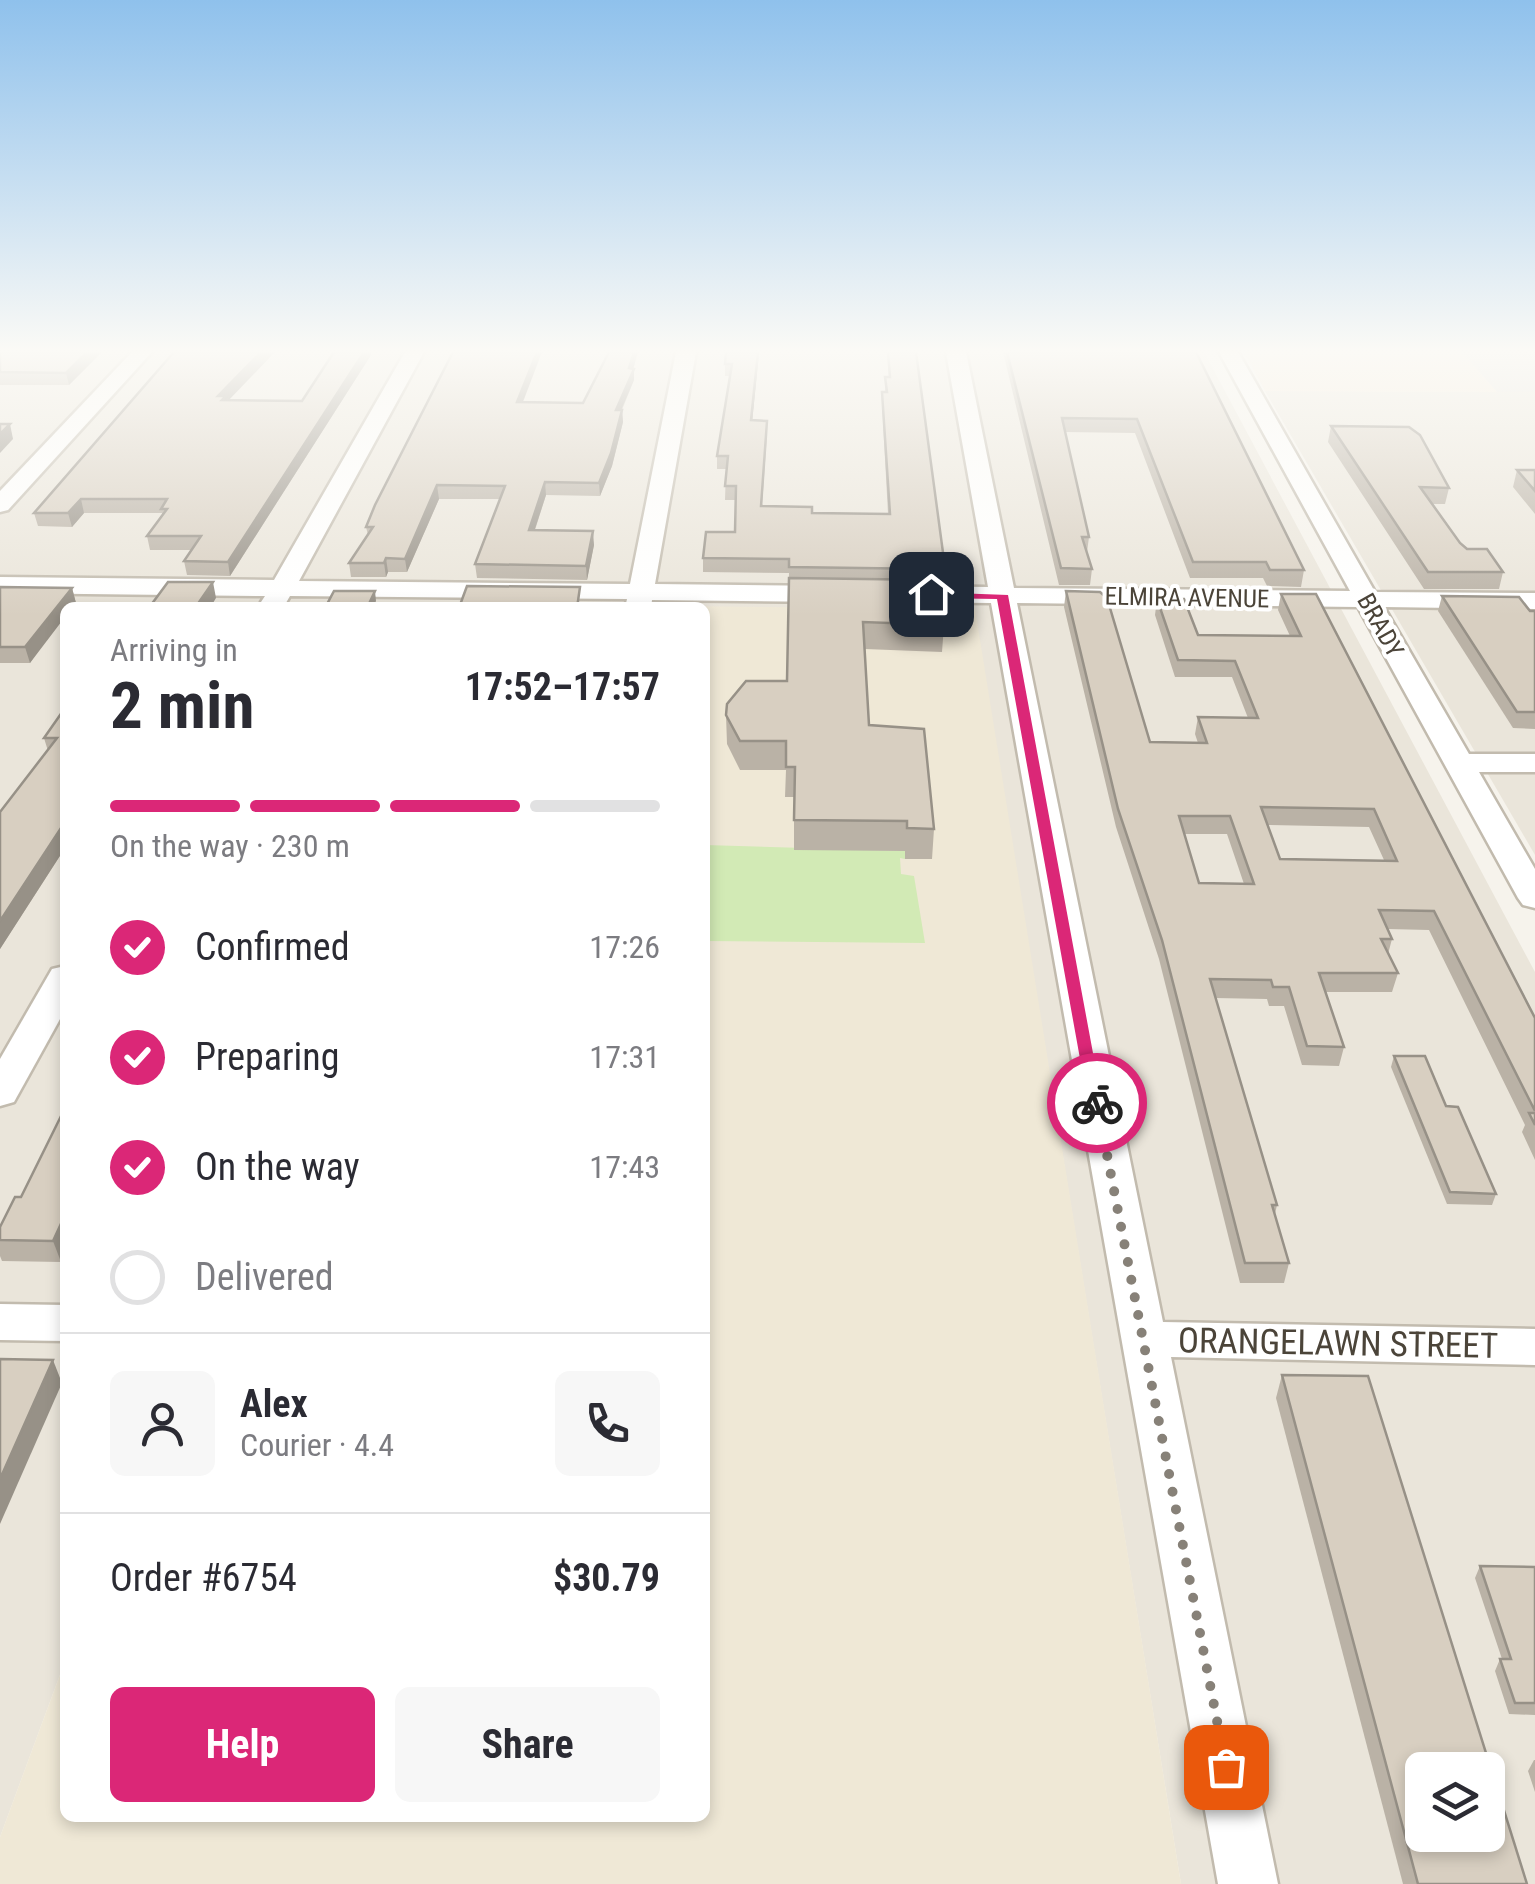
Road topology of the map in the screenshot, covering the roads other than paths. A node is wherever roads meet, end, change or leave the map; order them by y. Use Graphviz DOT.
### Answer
graph roads {
  1 [pos="60,440"];
  2 [pos="365,440"];
  3 [pos="670,440"];
  4 [pos="973,440"];
  5 [pos="1277,440"];
  6 [pos="0,504"];
  7 [pos="0,586"];
  8 [pos="1002,595"];
  9 [pos="277,597"];
  10 [pos="1366,599"];
  11 [pos="640,600"];
  12 [pos="1535,601"];
  13 [pos="1459,762"];
  14 [pos="1535,763"];
  15 [pos="1535,898"];
  16 [pos="60,986"];
  17 [pos="0,1093"];
  18 [pos="0,1322"];
  19 [pos="60,1323"];
  20 [pos="1142,1339"];
  21 [pos="1535,1347"];
  22 [pos="1248,1884"];
  1 -- 6 [label="street"];
  2 -- 9 [label="street"];
  3 -- 11 [label="street"];
  4 -- 8 [label="street"];
  5 -- 10 [label="street, BRADY"];
  7 -- 9 [label="street, ELMIRA AVENUE"];
  8 -- 10 [label="street, ELMIRA AVENUE"];
  8 -- 11 [label="street, ELMIRA AVENUE"];
  8 -- 20 [label="street"];
  9 -- 11 [label="street, ELMIRA AVENUE"];
  10 -- 12 [label="street, ELMIRA AVENUE"];
  10 -- 13 [label="street, BRADY"];
  13 -- 14 [label="street"];
  13 -- 15 [label="street, BRADY"];
  16 -- 17 [label="street"];
  18 -- 19 [label="street"];
  20 -- 21 [label="street, ORANGELAWN STREET"];
  20 -- 22 [label="street"];
}
